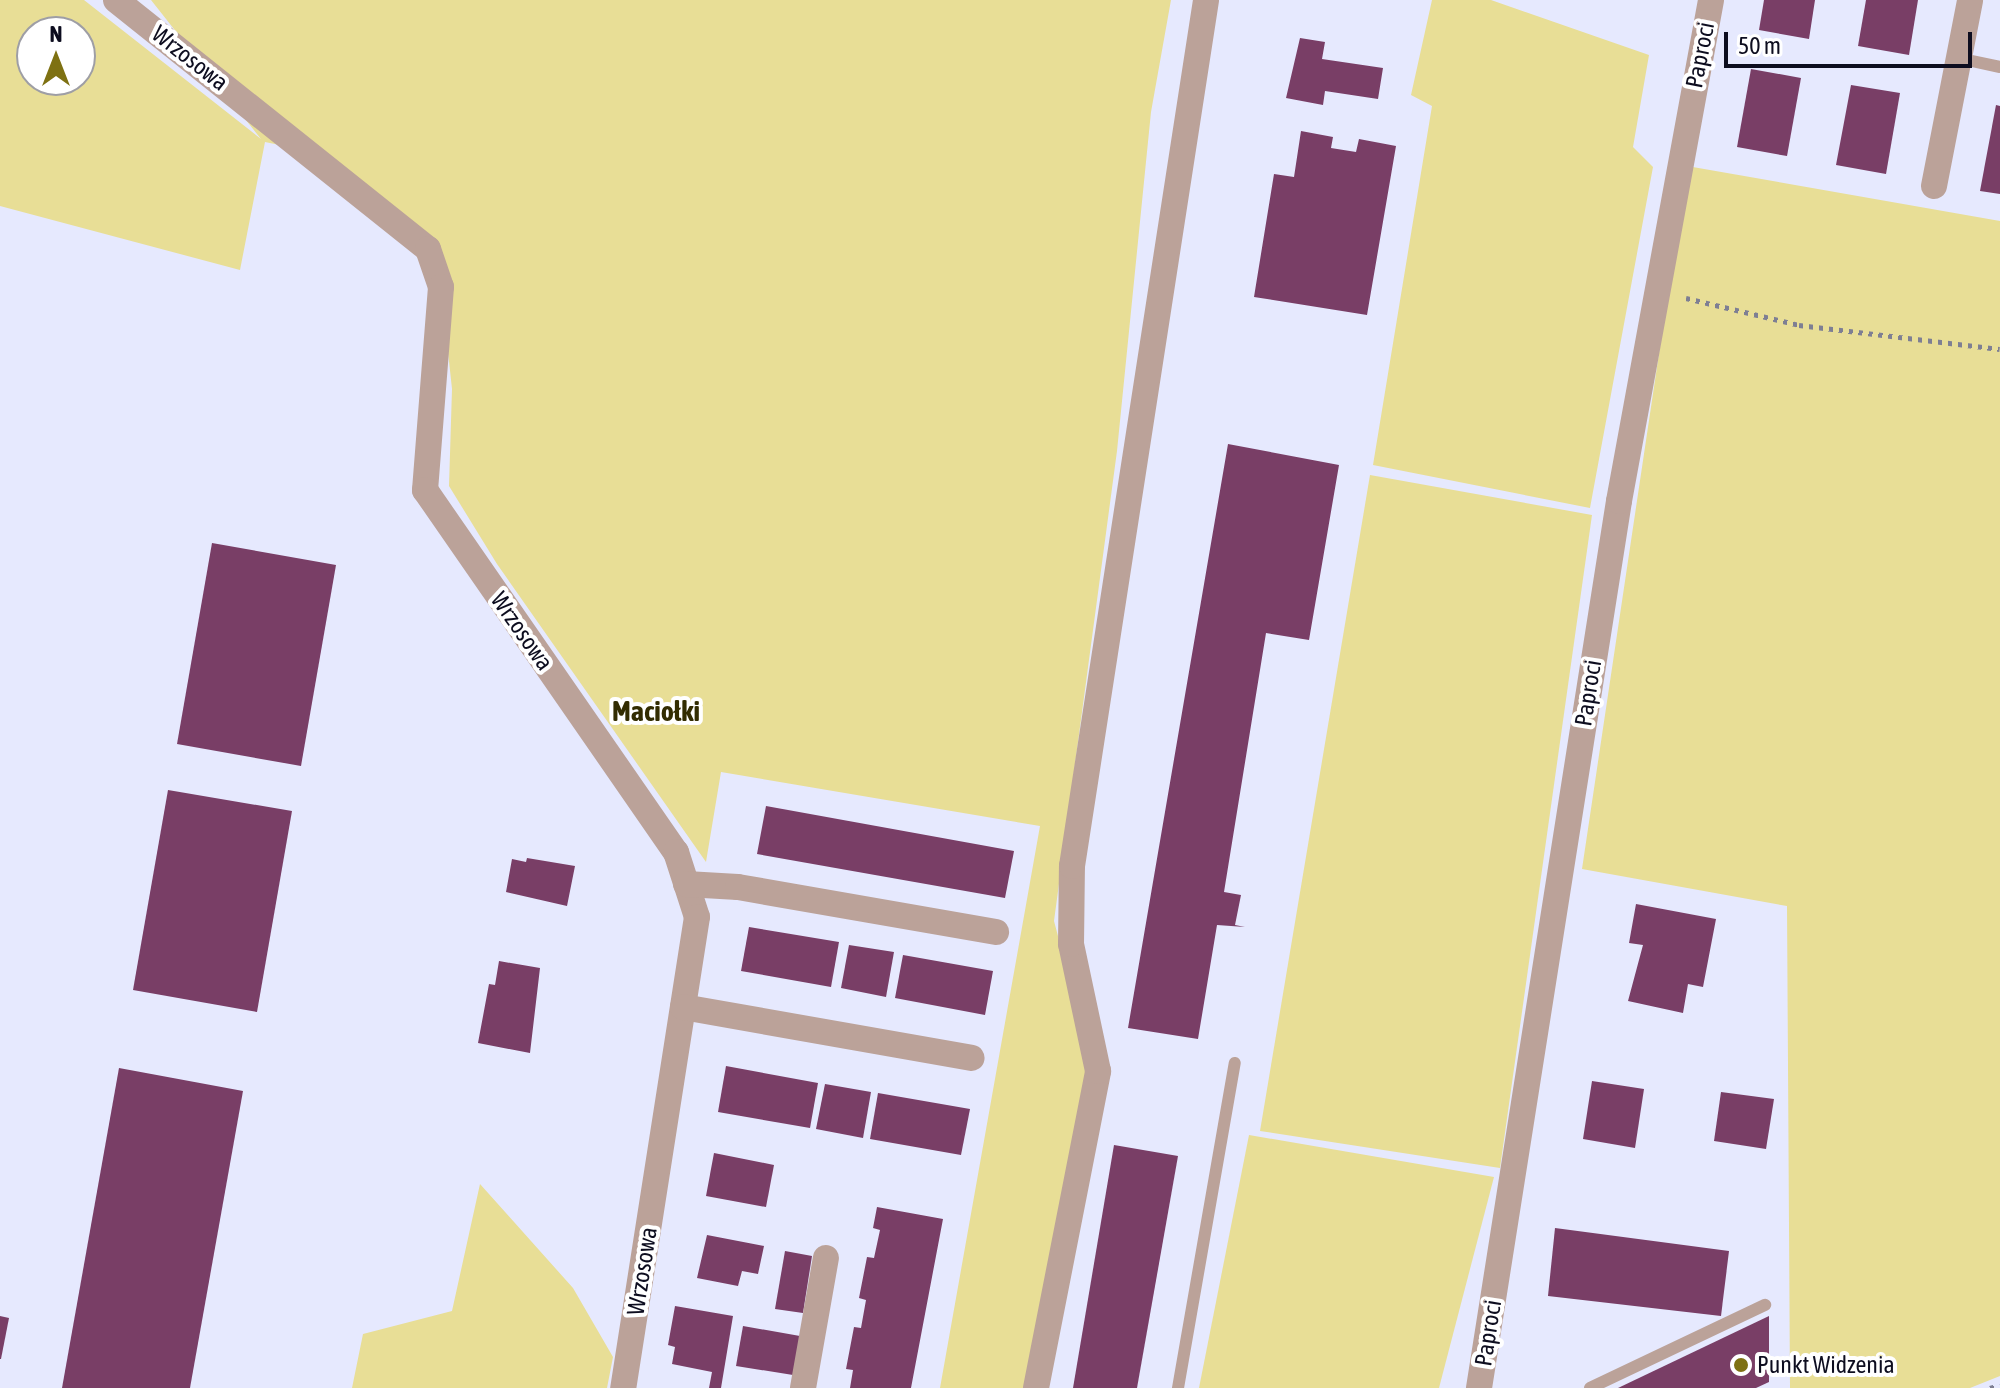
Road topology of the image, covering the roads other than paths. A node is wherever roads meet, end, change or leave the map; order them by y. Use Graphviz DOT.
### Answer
graph roads {
  1 [pos="116,0"];
  2 [pos="1206,0"];
  3 [pos="1711,0"];
  4 [pos="1970,0"];
  5 [pos="1958,58"];
  6 [pos="2000,67"];
  7 [pos="1934,186"];
  8 [pos="686,884"];
  9 [pos="996,932"];
  10 [pos="683,1007"];
  11 [pos="972,1058"];
  12 [pos="1235,1063"];
  13 [pos="826,1258"];
  14 [pos="1765,1305"];
  15 [pos="623,1388"];
  16 [pos="803,1388"];
  17 [pos="1036,1388"];
  18 [pos="1178,1388"];
  19 [pos="1479,1388"];
  20 [pos="1590,1388"];
  1 -- 8 [label="street, Wrzosowa"];
  2 -- 17 [label="street"];
  3 -- 19 [label="street, Paproci"];
  4 -- 5 [label="street"];
  5 -- 6 [label="lane"];
  5 -- 7 [label="street"];
  8 -- 9 [label="street"];
  8 -- 10 [label="street, Wrzosowa"];
  10 -- 11 [label="street"];
  10 -- 15 [label="street, Wrzosowa"];
  12 -- 18 [label="lane"];
  13 -- 16 [label="street"];
  14 -- 20 [label="lane"];
}
